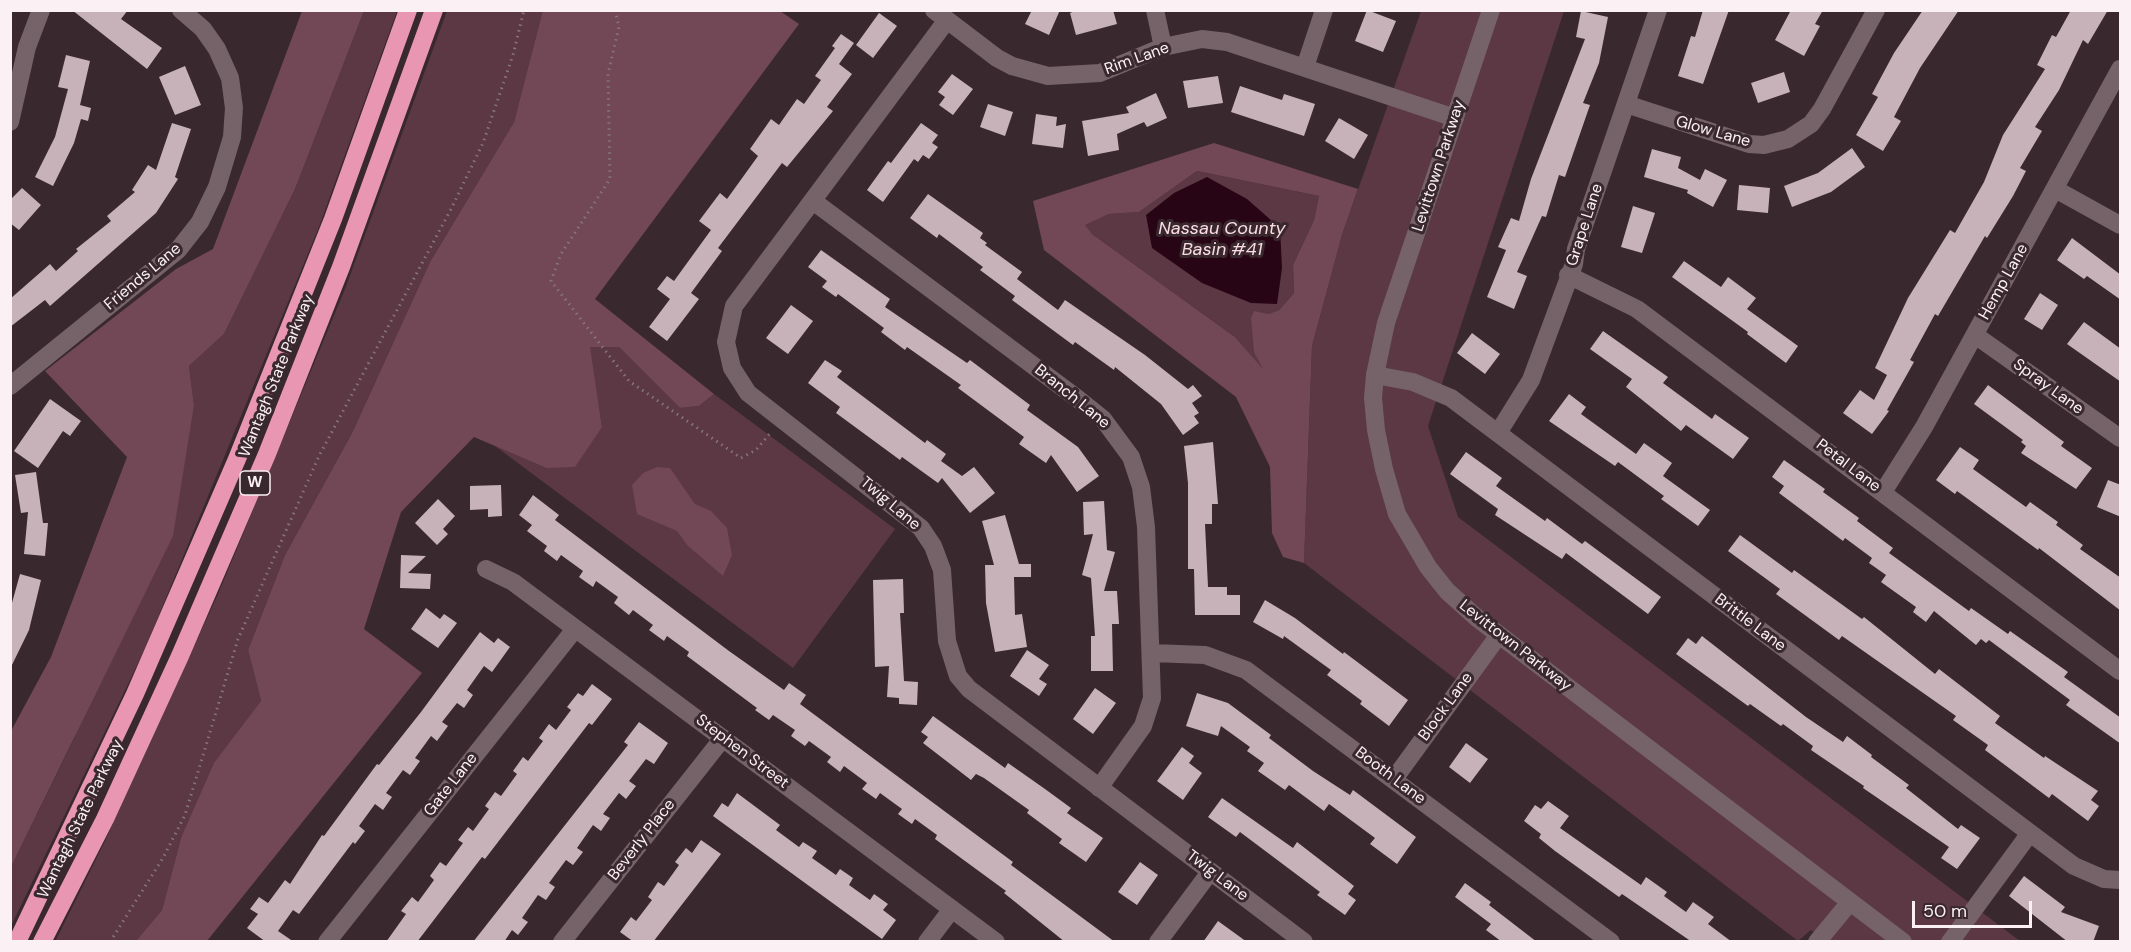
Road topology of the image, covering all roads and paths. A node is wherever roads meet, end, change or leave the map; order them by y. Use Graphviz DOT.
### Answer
graph roads {
  1 [pos="41,10"];
  2 [pos="181,10"];
  3 [pos="408,10"];
  4 [pos="434,10"];
  5 [pos="524,10"];
  6 [pos="615,10"];
  7 [pos="1155,10"];
  8 [pos="1324,10"];
  9 [pos="1491,10"];
  10 [pos="1658,10"];
  11 [pos="1876,10"];
  12 [pos="940,15"];
  13 [pos="1163,47"];
  14 [pos="1305,67"];
  15 [pos="2121,69"];
  16 [pos="1626,104"];
  17 [pos="1455,118"];
  18 [pos="10,122"];
  19 [pos="2055,189"];
  20 [pos="813,201"];
  21 [pos="2121,225"];
  22 [pos="1568,275"];
  23 [pos="1975,335"];
  24 [pos="1375,375"];
  25 [pos="10,386"];
  26 [pos="783,419"];
  27 [pos="1498,433"];
  28 [pos="2121,438"];
  29 [pos="1882,492"];
  30 [pos="486,569"];
  31 [pos="575,629"];
  32 [pos="1499,635"];
  33 [pos="1152,653"];
  34 [pos="2121,671"];
  35 [pos="723,738"];
  36 [pos="1394,779"];
  37 [pos="1099,788"];
  38 [pos="2030,833"];
  39 [pos="1210,872"];
  40 [pos="2121,880"];
  41 [pos="1850,902"];
  42 [pos="952,909"];
  43 [pos="17,942"];
  44 [pos="42,942"];
  45 [pos="110,942"];
  46 [pos="327,942"];
  47 [pos="562,942"];
  48 [pos="927,942"];
  49 [pos="996,942"];
  50 [pos="1158,942"];
  51 [pos="1304,942"];
  52 [pos="1611,942"];
  53 [pos="1817,942"];
  54 [pos="1903,942"];
  55 [pos="1950,942"];
  1 -- 18 [label="street"];
  2 -- 25 [label="street, Friends Lane"];
  3 -- 43 [label="highway, Wantagh State Parkway / W"];
  4 -- 44 [label="highway, Wantagh State Parkway / W"];
  5 -- 45 [label="path"];
  6 -- 26 [label="path"];
  7 -- 13 [label="street"];
  8 -- 14 [label="street"];
  9 -- 17 [label="street, Levittown Parkway"];
  10 -- 16 [label="street, Grape Lane"];
  11 -- 16 [label="street, Glow Lane"];
  12 -- 13 [label="street, Rim Lane"];
  12 -- 20 [label="street, Twig Lane"];
  13 -- 14 [label="street, Rim Lane"];
  14 -- 17 [label="street, Rim Lane"];
  15 -- 19 [label="street, Hemp Lane"];
  16 -- 22 [label="street, Grape Lane"];
  17 -- 24 [label="street, Levittown Parkway"];
  19 -- 21 [label="street"];
  19 -- 23 [label="street, Hemp Lane"];
  20 -- 26 [label="street, Twig Lane"];
  20 -- 33 [label="street, Branch Lane"];
  22 -- 27 [label="street, Grape Lane"];
  22 -- 29 [label="street, Petal Lane"];
  23 -- 28 [label="street, Spray Lane"];
  23 -- 29 [label="street, Hemp Lane"];
  24 -- 27 [label="street, Brittle Lane"];
  24 -- 32 [label="street, Levittown Parkway"];
  26 -- 37 [label="street, Twig Lane"];
  27 -- 38 [label="street, Brittle Lane"];
  29 -- 34 [label="street, Petal Lane"];
  30 -- 31 [label="street, Stephen Street"];
  31 -- 35 [label="street, Stephen Street"];
  31 -- 46 [label="street, Gate Lane"];
  32 -- 36 [label="street, Block Lane"];
  32 -- 41 [label="street, Levittown Parkway"];
  33 -- 36 [label="street, Booth Lane"];
  33 -- 37 [label="street, Branch Lane"];
  35 -- 42 [label="street, Stephen Street"];
  35 -- 47 [label="street, Beverly Place"];
  36 -- 52 [label="street, Booth Lane"];
  37 -- 39 [label="street, Twig Lane"];
  38 -- 40 [label="street, Brittle Lane"];
  38 -- 55 [label="street"];
  39 -- 50 [label="street"];
  39 -- 51 [label="street, Twig Lane"];
  41 -- 53 [label="street"];
  41 -- 54 [label="street, Levittown Parkway"];
  42 -- 48 [label="street"];
  42 -- 49 [label="street, Stephen Street"];
}
